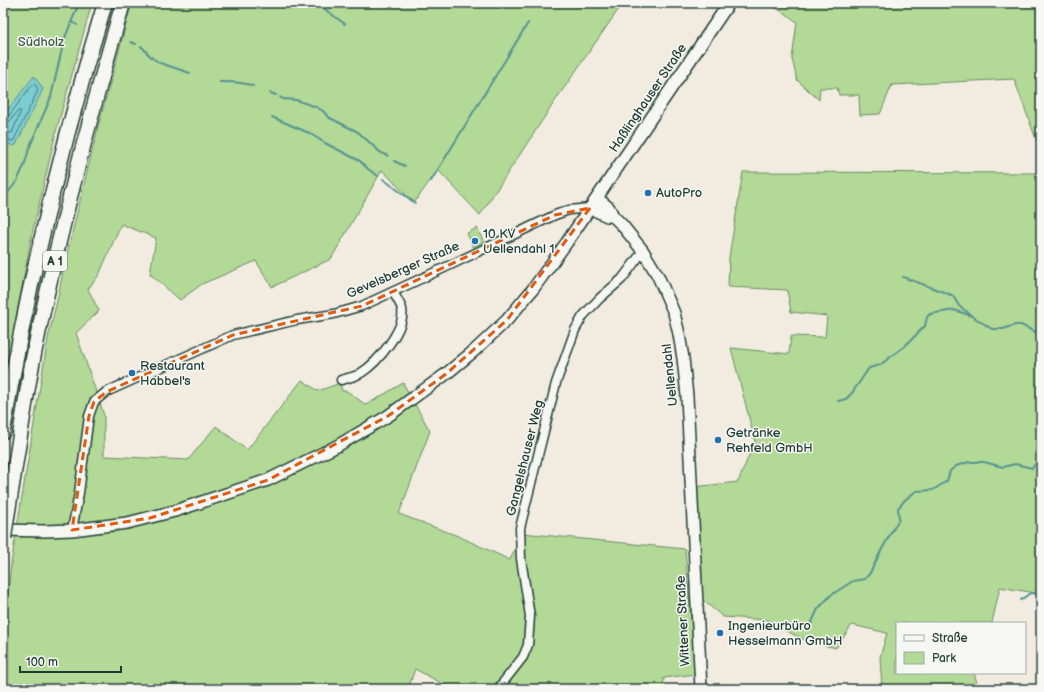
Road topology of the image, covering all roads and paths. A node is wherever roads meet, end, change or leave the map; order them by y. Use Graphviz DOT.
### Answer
graph roads {
  1 [pos="106,3"];
  2 [pos="123,3"];
  3 [pos="729,3"];
  4 [pos="597,198"];
  5 [pos="590,208"];
  6 [pos="613,216"];
  7 [pos="643,250"];
  8 [pos="393,292"];
  9 [pos="340,380"];
  10 [pos="3,431"];
  11 [pos="4,526"];
  12 [pos="72,530"];
  13 [pos="4,538"];
  14 [pos="3,542"];
  15 [pos="694,551"];
  16 [pos="498,689"];
  17 [pos="701,689"];
  1 -- 10 [label="highway, A 1"];
  2 -- 11 [label="highway, A 1"];
  3 -- 4 [label="main road, Haßlinghauser Straße"];
  4 -- 5 [label="main road, Haßlinghauser Straße"];
  4 -- 6 [label="main road, Uellendahl"];
  5 -- 6 [label="main road, Uellendahl"];
  5 -- 8 [label="street, Gevelsberger Straße"];
  5 -- 12 [label="main road"];
  6 -- 7 [label="main road, Uellendahl"];
  7 -- 15 [label="main road, Uellendahl"];
  7 -- 16 [label="street, Gangelshauser Weg"];
  8 -- 9 [label="street"];
  8 -- 12 [label="street, Gevelsberger Straße"];
  11 -- 12 [label="main road"];
  11 -- 13 [label="highway, A 1, bridge"];
  13 -- 14 [label="highway, A 1"];
  15 -- 17 [label="main road, Wittener Straße"];
}
